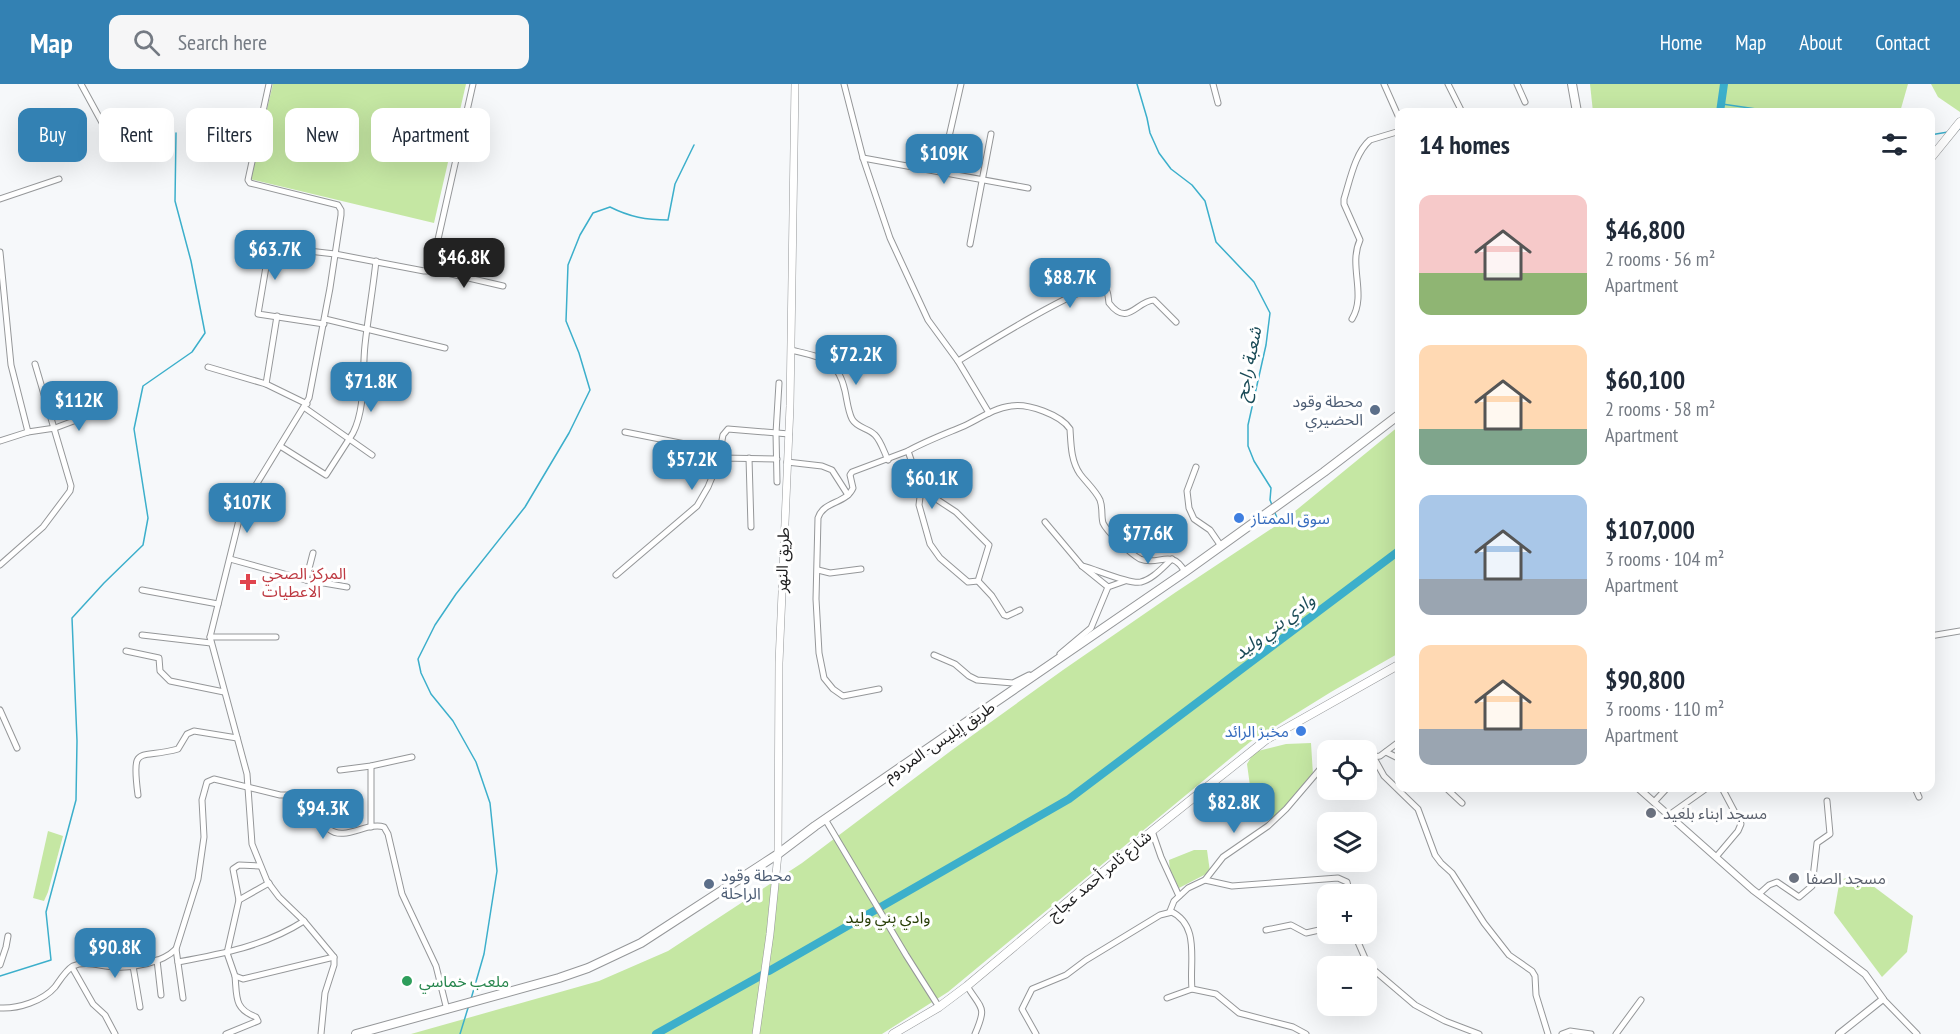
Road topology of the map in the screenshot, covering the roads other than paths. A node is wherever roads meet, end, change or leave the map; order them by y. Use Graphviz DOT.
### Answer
graph roads {
  1 [pos="81,84"];
  2 [pos="269,84"];
  3 [pos="473,84"];
  4 [pos="795,84"];
  5 [pos="844,84"];
  6 [pos="961,84"];
  7 [pos="1213,84"];
  8 [pos="1384,84"];
  9 [pos="1448,84"];
  10 [pos="1517,84"];
  11 [pos="1572,84"];
  12 [pos="1525,102"];
  13 [pos="1218,103"];
  14 [pos="1460,108"];
  15 [pos="1575,108"];
  16 [pos="1395,109"];
  17 [pos="99,117"];
  18 [pos="1960,122"];
  19 [pos="1395,132"];
  20 [pos="991,134"];
  21 [pos="1935,153"];
  22 [pos="862,158"];
  23 [pos="941,172"];
  24 [pos="58,178"];
  25 [pos="981,178"];
  26 [pos="1028,188"];
  27 [pos="0,200"];
  28 [pos="970,244"];
  29 [pos="0,252"];
  30 [pos="335,254"];
  31 [pos="376,261"];
  32 [pos="430,269"];
  33 [pos="503,286"];
  34 [pos="277,316"];
  35 [pos="1352,320"];
  36 [pos="324,321"];
  37 [pos="1176,322"];
  38 [pos="367,330"];
  39 [pos="445,348"];
  40 [pos="791,350"];
  41 [pos="958,361"];
  42 [pos="35,364"];
  43 [pos="208,367"];
  44 [pos="779,383"];
  45 [pos="266,384"];
  46 [pos="306,406"];
  47 [pos="95,413"];
  48 [pos="989,413"];
  49 [pos="1395,418"];
  50 [pos="55,428"];
  51 [pos="28,432"];
  52 [pos="625,432"];
  53 [pos="776,433"];
  54 [pos="789,434"];
  55 [pos="349,439"];
  56 [pos="0,441"];
  57 [pos="280,447"];
  58 [pos="908,451"];
  59 [pos="372,454"];
  60 [pos="720,454"];
  61 [pos="749,458"];
  62 [pos="777,459"];
  63 [pos="888,460"];
  64 [pos="787,462"];
  65 [pos="1196,467"];
  66 [pos="777,482"];
  67 [pos="921,489"];
  68 [pos="848,495"];
  69 [pos="1045,522"];
  70 [pos="751,528"];
  71 [pos="1221,546"];
  72 [pos="313,553"];
  73 [pos="230,559"];
  74 [pos="1172,559"];
  75 [pos="0,566"];
  76 [pos="1082,566"];
  77 [pos="861,569"];
  78 [pos="818,570"];
  79 [pos="1185,572"];
  80 [pos="616,575"];
  81 [pos="306,580"];
  82 [pos="978,581"];
  83 [pos="1125,581"];
  84 [pos="1108,587"];
  85 [pos="346,588"];
  86 [pos="142,590"];
  87 [pos="218,604"];
  88 [pos="1020,610"];
  89 [pos="1960,631"];
  90 [pos="142,635"];
  91 [pos="1935,635"];
  92 [pos="276,637"];
  93 [pos="211,640"];
  94 [pos="126,651"];
  95 [pos="934,656"];
  96 [pos="1052,662"];
  97 [pos="1395,667"];
  98 [pos="879,689"];
  99 [pos="224,692"];
  100 [pos="0,710"];
  101 [pos="237,738"];
  102 [pos="1395,745"];
  103 [pos="17,748"];
  104 [pos="1386,752"];
  105 [pos="1377,756"];
  106 [pos="1395,756"];
  107 [pos="412,757"];
  108 [pos="1377,763"];
  109 [pos="371,766"];
  110 [pos="340,770"];
  111 [pos="1317,773"];
  112 [pos="249,787"];
  113 [pos="1395,787"];
  114 [pos="1400,792"];
  115 [pos="1450,792"];
  116 [pos="1643,792"];
  117 [pos="1664,792"];
  118 [pos="1701,792"];
  119 [pos="1724,792"];
  120 [pos="1917,792"];
  121 [pos="138,795"];
  122 [pos="1919,797"];
  123 [pos="1827,801"];
  124 [pos="1654,802"];
  125 [pos="1462,803"];
  126 [pos="1669,815"];
  127 [pos="825,819"];
  128 [pos="371,827"];
  129 [pos="1152,831"];
  130 [pos="778,854"];
  131 [pos="1716,857"];
  132 [pos="260,866"];
  133 [pos="1205,880"];
  134 [pos="269,883"];
  135 [pos="1348,884"];
  136 [pos="1758,894"];
  137 [pos="1179,896"];
  138 [pos="239,900"];
  139 [pos="1173,912"];
  140 [pos="304,921"];
  141 [pos="1266,930"];
  142 [pos="1317,930"];
  143 [pos="8,936"];
  144 [pos="1359,944"];
  145 [pos="176,949"];
  146 [pos="227,953"];
  147 [pos="334,957"];
  148 [pos="157,960"];
  149 [pos="177,962"];
  150 [pos="0,965"];
  151 [pos="133,966"];
  152 [pos="72,967"];
  153 [pos="235,976"];
  154 [pos="967,986"];
  155 [pos="1192,989"];
  156 [pos="161,994"];
  157 [pos="183,998"];
  158 [pos="1167,998"];
  159 [pos="1883,999"];
  160 [pos="1641,1000"];
  161 [pos="140,1007"];
  162 [pos="939,1007"];
  163 [pos="0,1008"];
  164 [pos="447,1010"];
  165 [pos="115,1034"];
  166 [pos="226,1034"];
  167 [pos="321,1034"];
  168 [pos="356,1034"];
  169 [pos="756,1034"];
  170 [pos="893,1034"];
  171 [pos="975,1034"];
  172 [pos="1036,1034"];
  173 [pos="1306,1034"];
  174 [pos="1479,1034"];
  175 [pos="1548,1034"];
  176 [pos="1562,1034"];
  177 [pos="1591,1034"];
  178 [pos="1616,1034"];
  179 [pos="1839,1034"];
  180 [pos="1917,1034"];
  1 -- 17 [label="street"];
  2 -- 30 [label="street"];
  3 -- 32 [label="street"];
  4 -- 40 [label="main road, طريق النهر"];
  5 -- 22 [label="street"];
  6 -- 23 [label="street"];
  7 -- 13 [label="street"];
  8 -- 16 [label="street"];
  9 -- 14 [label="street"];
  10 -- 12 [label="street"];
  11 -- 15 [label="highway"];
  18 -- 21 [label="main road"];
  19 -- 35 [label="street"];
  20 -- 25 [label="street"];
  22 -- 23 [label="street"];
  22 -- 41 [label="street"];
  23 -- 25 [label="street"];
  24 -- 27 [label="street"];
  25 -- 26 [label="street"];
  25 -- 28 [label="street"];
  29 -- 51 [label="street"];
  30 -- 31 [label="street"];
  30 -- 34 [label="street"];
  30 -- 36 [label="street"];
  31 -- 32 [label="street"];
  31 -- 38 [label="street"];
  32 -- 33 [label="street"];
  34 -- 36 [label="street"];
  34 -- 45 [label="street"];
  36 -- 38 [label="street"];
  36 -- 46 [label="street"];
  37 -- 41 [label="street"];
  38 -- 39 [label="street"];
  38 -- 55 [label="street"];
  40 -- 54 [label="main road, طريق النهر"];
  40 -- 63 [label="street"];
  41 -- 48 [label="street"];
  42 -- 50 [label="street"];
  43 -- 45 [label="street"];
  44 -- 53 [label="street"];
  45 -- 46 [label="street"];
  46 -- 55 [label="street"];
  46 -- 57 [label="street"];
  47 -- 50 [label="street"];
  48 -- 58 [label="street"];
  48 -- 74 [label="street"];
  49 -- 71 [label="highway, طريق إيليس- المردوم"];
  50 -- 51 [label="street"];
  50 -- 75 [label="street"];
  51 -- 56 [label="street"];
  52 -- 60 [label="street"];
  53 -- 54 [label="street"];
  53 -- 60 [label="street"];
  53 -- 62 [label="street"];
  54 -- 64 [label="main road, طريق النهر"];
  55 -- 57 [label="street"];
  55 -- 59 [label="street"];
  57 -- 73 [label="street"];
  58 -- 63 [label="street"];
  58 -- 67 [label="street"];
  60 -- 61 [label="street"];
  60 -- 80 [label="street"];
  61 -- 62 [label="street"];
  61 -- 70 [label="street"];
  62 -- 66 [label="street"];
  63 -- 68 [label="street"];
  64 -- 68 [label="street"];
  64 -- 130 [label="main road, طريق النهر"];
  65 -- 71 [label="street"];
  67 -- 82 [label="street"];
  67 -- 82 [label="street"];
  68 -- 78 [label="street"];
  69 -- 76 [label="street"];
  71 -- 79 [label="highway, طريق إيليس- المردوم"];
  72 -- 81 [label="street"];
  73 -- 81 [label="street"];
  73 -- 87 [label="street"];
  74 -- 79 [label="street"];
  74 -- 83 [label="street"];
  76 -- 83 [label="street"];
  76 -- 84 [label="street"];
  77 -- 78 [label="street"];
  78 -- 98 [label="street"];
  79 -- 96 [label="highway, طريق إيليس- المردوم"];
  81 -- 85 [label="street"];
  82 -- 88 [label="street"];
  83 -- 84 [label="street"];
  84 -- 96 [label="street"];
  86 -- 87 [label="street"];
  87 -- 93 [label="street"];
  89 -- 91 [label="street"];
  90 -- 93 [label="street"];
  92 -- 93 [label="street"];
  93 -- 99 [label="street"];
  94 -- 99 [label="street"];
  95 -- 96 [label="street"];
  96 -- 127 [label="highway, طريق إيليس- المردوم"];
  97 -- 129 [label="main road, شارع ثامر أحمد عجاج"];
  99 -- 101 [label="street"];
  100 -- 103 [label="street"];
  101 -- 112 [label="street"];
  101 -- 121 [label="street"];
  102 -- 104 [label="street"];
  104 -- 105 [label="street"];
  104 -- 106 [label="street"];
  107 -- 109 [label="street"];
  108 -- 113 [label="street"];
  109 -- 110 [label="street"];
  109 -- 128 [label="street"];
  111 -- 133 [label="street"];
  112 -- 128 [label="street"];
  112 -- 132 [label="street"];
  112 -- 145 [label="street"];
  114 -- 175 [label="street"];
  115 -- 125 [label="street"];
  116 -- 124 [label="street"];
  117 -- 124 [label="street"];
  118 -- 126 [label="street"];
  119 -- 131 [label="street"];
  120 -- 122 [label="street"];
  123 -- 136 [label="street"];
  124 -- 126 [label="street"];
  126 -- 131 [label="street"];
  127 -- 130 [label="highway, طريق إيليس- المردوم"];
  127 -- 162 [label="street"];
  128 -- 164 [label="street"];
  129 -- 137 [label="street"];
  129 -- 154 [label="main road, شارع ثامر أحمد عجاج"];
  130 -- 164 [label="highway, طريق إيليس- المردوم"];
  130 -- 169 [label="main road, طريق النهر"];
  131 -- 136 [label="street"];
  132 -- 134 [label="street"];
  132 -- 138 [label="street"];
  133 -- 135 [label="street"];
  133 -- 137 [label="street"];
  134 -- 138 [label="street"];
  134 -- 140 [label="street"];
  136 -- 159 [label="street"];
  137 -- 139 [label="street"];
  138 -- 146 [label="street"];
  139 -- 155 [label="street"];
  139 -- 172 [label="street"];
  140 -- 146 [label="street"];
  140 -- 147 [label="street"];
  141 -- 142 [label="street"];
  143 -- 150 [label="street"];
  144 -- 174 [label="street"];
  145 -- 148 [label="street"];
  145 -- 149 [label="street"];
  146 -- 149 [label="street"];
  146 -- 153 [label="street"];
  147 -- 153 [label="street"];
  147 -- 167 [label="street"];
  148 -- 151 [label="street"];
  148 -- 156 [label="street"];
  149 -- 157 [label="street"];
  151 -- 152 [label="street"];
  151 -- 161 [label="street"];
  152 -- 163 [label="street"];
  152 -- 165 [label="street"];
  153 -- 166 [label="street"];
  154 -- 162 [label="main road, شارع ثامر أحمد عجاج"];
  154 -- 171 [label="street"];
  155 -- 158 [label="street"];
  155 -- 173 [label="street"];
  159 -- 179 [label="street"];
  159 -- 180 [label="street"];
  160 -- 178 [label="street"];
  162 -- 170 [label="main road, شارع ثامر أحمد عجاج"];
  164 -- 168 [label="highway, طريق إيليس- المردوم"];
  176 -- 177 [label="street"];
}
